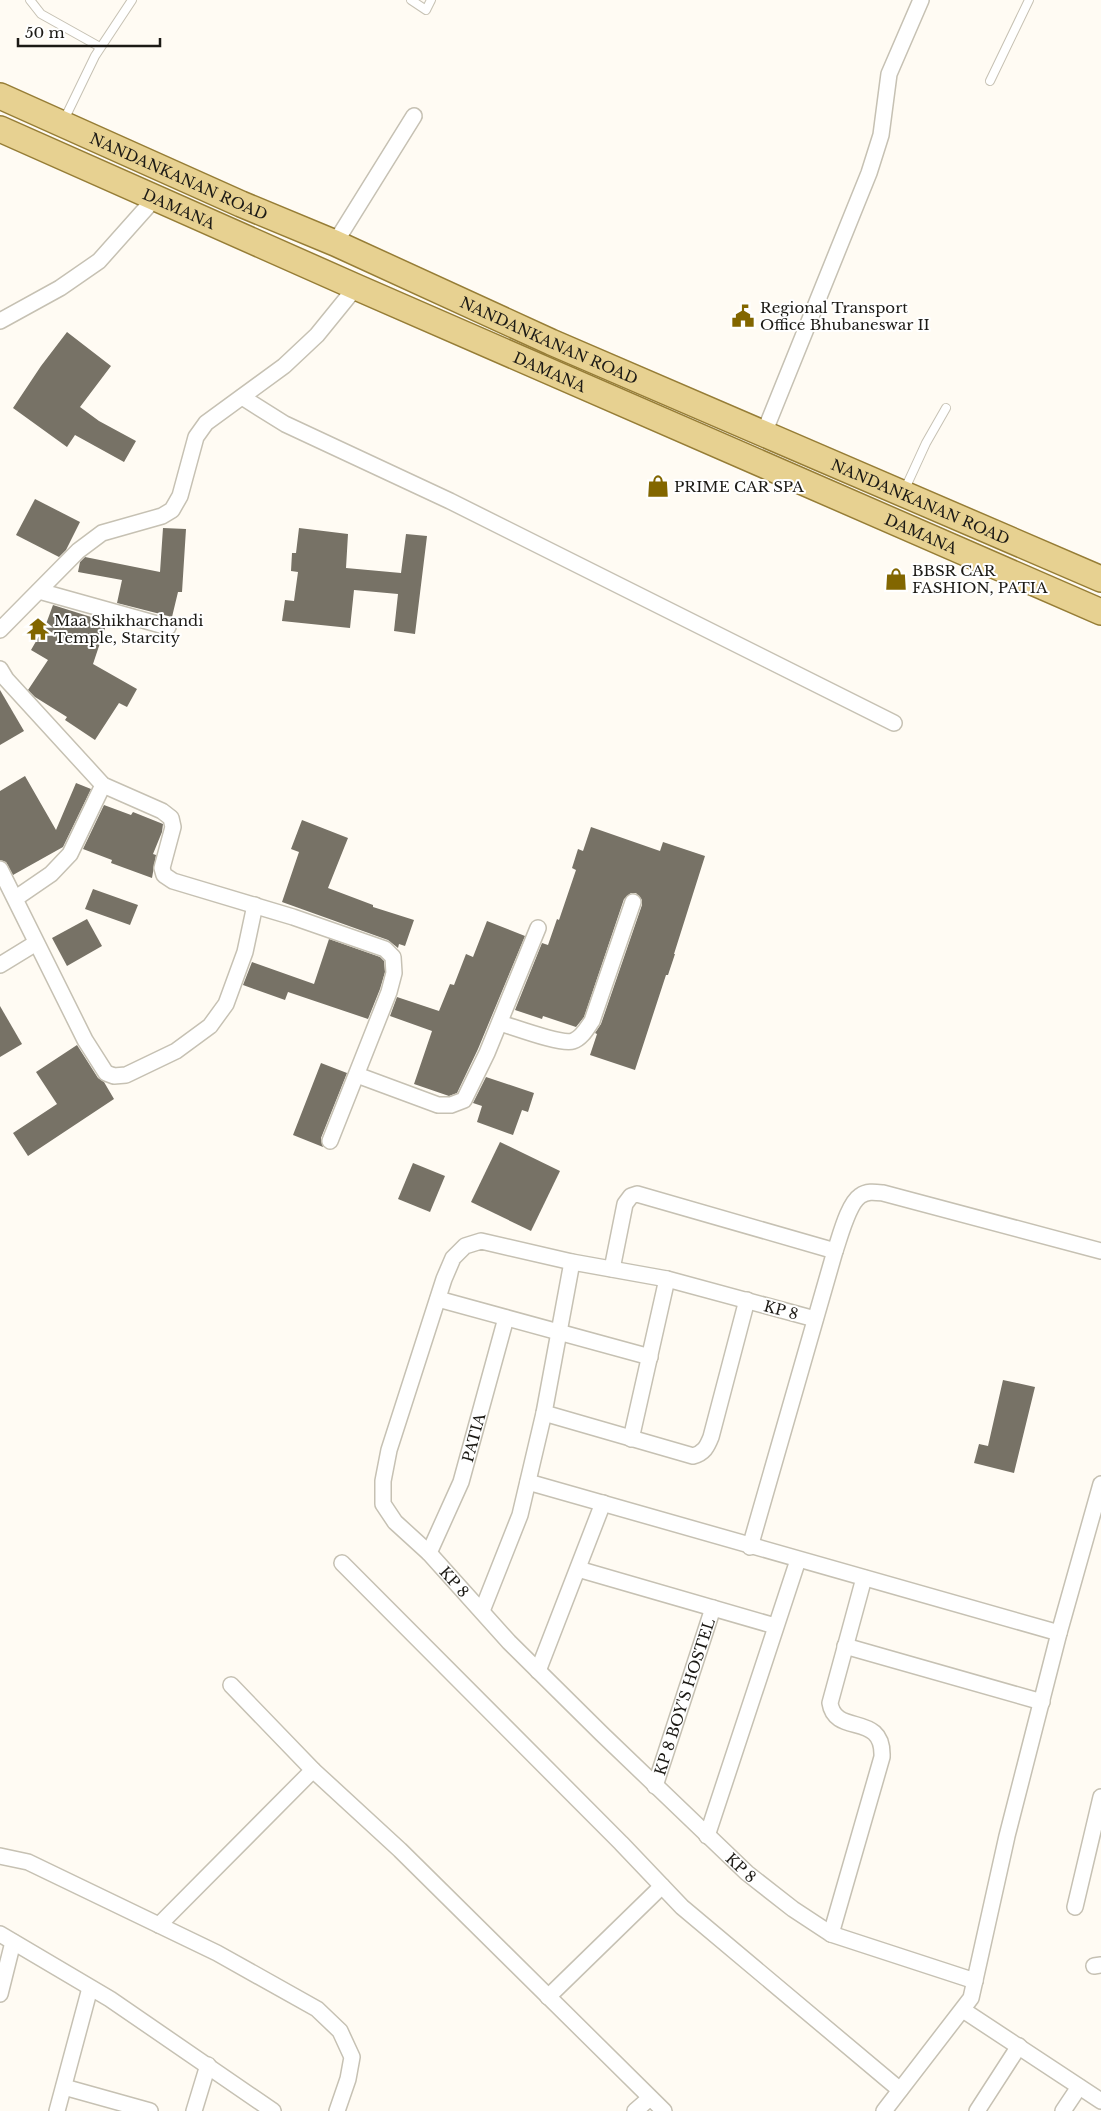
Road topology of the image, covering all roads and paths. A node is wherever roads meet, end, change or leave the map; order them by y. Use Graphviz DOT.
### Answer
graph roads {
  1 [pos="30,0"];
  2 [pos="132,0"];
  3 [pos="411,0"];
  4 [pos="431,0"];
  5 [pos="921,0"];
  6 [pos="1029,0"];
  7 [pos="100,47"];
  8 [pos="990,81"];
  9 [pos="0,96"];
  10 [pos="414,116"];
  11 [pos="63,124"];
  12 [pos="0,129"];
  13 [pos="156,197"];
  14 [pos="335,243"];
  15 [pos="356,287"];
  16 [pos="0,321"];
  17 [pos="242,397"];
  18 [pos="946,408"];
  19 [pos="764,433"];
  20 [pos="903,493"];
  21 [pos="1074,567"];
  22 [pos="1101,579"];
  23 [pos="39,591"];
  24 [pos="1062,595"];
  25 [pos="1101,612"];
  26 [pos="168,627"];
  27 [pos="0,630"];
  28 [pos="0,669"];
  29 [pos="894,723"];
  30 [pos="103,785"];
  31 [pos="0,869"];
  32 [pos="16,898"];
  33 [pos="633,902"];
  34 [pos="255,905"];
  35 [pos="538,928"];
  36 [pos="36,943"];
  37 [pos="0,965"];
  38 [pos="500,1023"];
  39 [pos="356,1075"];
  40 [pos="330,1141"];
  41 [pos="1101,1250"];
  42 [pos="835,1251"];
  43 [pos="572,1262"];
  44 [pos="612,1269"];
  45 [pos="667,1279"];
  46 [pos="438,1299"];
  47 [pos="747,1300"];
  48 [pos="506,1318"];
  49 [pos="815,1319"];
  50 [pos="558,1332"];
  51 [pos="650,1357"];
  52 [pos="544,1413"];
  53 [pos="631,1439"];
  54 [pos="528,1482"];
  55 [pos="1101,1484"];
  56 [pos="603,1503"];
  57 [pos="750,1547"];
  58 [pos="429,1553"];
  59 [pos="798,1560"];
  60 [pos="342,1563"];
  61 [pos="578,1569"];
  62 [pos="864,1578"];
  63 [pos="713,1608"];
  64 [pos="482,1611"];
  65 [pos="775,1626"];
  66 [pos="1059,1634"];
  67 [pos="845,1646"];
  68 [pos="538,1671"];
  69 [pos="231,1685"];
  70 [pos="1042,1702"];
  71 [pos="313,1770"];
  72 [pos="655,1786"];
  73 [pos="1101,1797"];
  74 [pos="706,1836"];
  75 [pos="0,1856"];
  76 [pos="662,1886"];
  77 [pos="1075,1907"];
  78 [pos="160,1925"];
  79 [pos="0,1934"];
  80 [pos="831,1934"];
  81 [pos="14,1942"];
  82 [pos="975,1981"];
  83 [pos="90,1988"];
  84 [pos="0,1994"];
  85 [pos="548,1997"];
  86 [pos="963,2010"];
  87 [pos="1019,2046"];
  88 [pos="208,2065"];
  89 [pos="64,2087"];
  90 [pos="1079,2087"];
  91 [pos="900,2090"];
  92 [pos="650,2098"];
  93 [pos="1101,2101"];
  94 [pos="57,2111"];
  95 [pos="150,2111"];
  96 [pos="194,2111"];
  97 [pos="273,2111"];
  98 [pos="337,2111"];
  99 [pos="635,2111"];
  100 [pos="664,2111"];
  101 [pos="884,2111"];
  102 [pos="977,2111"];
  103 [pos="1063,2111"];
  1 -- 7 [label="lane"];
  2 -- 7 [label="lane"];
  3 -- 4 [label="lane"];
  5 -- 19 [label="street"];
  6 -- 8 [label="lane"];
  7 -- 11 [label="lane"];
  9 -- 11 [label="main road, NANDANKANAN ROAD"];
  10 -- 14 [label="street"];
  11 -- 14 [label="main road, NANDANKANAN ROAD"];
  12 -- 13 [label="main road, DAMANA"];
  13 -- 15 [label="main road, DAMANA"];
  13 -- 16 [label="street"];
  14 -- 19 [label="main road, NANDANKANAN ROAD"];
  15 -- 17 [label="street"];
  15 -- 24 [label="main road, DAMANA"];
  17 -- 23 [label="street"];
  17 -- 29 [label="street"];
  18 -- 20 [label="lane"];
  19 -- 20 [label="main road, NANDANKANAN ROAD"];
  20 -- 21 [label="main road, NANDANKANAN ROAD"];
  21 -- 22 [label="main road, NANDANKANAN ROAD"];
  21 -- 24 [label="main road"];
  23 -- 26 [label="street"];
  23 -- 27 [label="street"];
  24 -- 25 [label="main road, DAMANA"];
  28 -- 30 [label="street"];
  30 -- 32 [label="street"];
  30 -- 34 [label="street"];
  31 -- 32 [label="street"];
  32 -- 36 [label="street"];
  33 -- 38 [label="street"];
  34 -- 36 [label="street"];
  34 -- 39 [label="street"];
  35 -- 38 [label="street"];
  36 -- 37 [label="street"];
  38 -- 39 [label="street"];
  39 -- 40 [label="street"];
  41 -- 42 [label="street"];
  42 -- 44 [label="street"];
  42 -- 49 [label="street"];
  43 -- 44 [label="street, KP 8"];
  43 -- 46 [label="street, KP 8"];
  43 -- 50 [label="street"];
  44 -- 45 [label="street, KP 8"];
  45 -- 47 [label="street, KP 8"];
  45 -- 51 [label="street"];
  46 -- 48 [label="street"];
  46 -- 58 [label="street, KP 8"];
  47 -- 49 [label="street, KP 8"];
  47 -- 53 [label="street, KP 8"];
  48 -- 50 [label="street"];
  48 -- 58 [label="street, PATIA"];
  49 -- 57 [label="street"];
  50 -- 51 [label="street"];
  50 -- 52 [label="street"];
  51 -- 53 [label="street"];
  52 -- 53 [label="street, KP 8"];
  52 -- 54 [label="street"];
  54 -- 56 [label="street"];
  54 -- 64 [label="street"];
  55 -- 66 [label="street"];
  56 -- 57 [label="street"];
  56 -- 61 [label="street"];
  57 -- 59 [label="street"];
  58 -- 64 [label="street, KP 8"];
  59 -- 62 [label="street"];
  59 -- 65 [label="street"];
  60 -- 76 [label="street"];
  61 -- 63 [label="street"];
  61 -- 68 [label="street"];
  62 -- 66 [label="street"];
  62 -- 67 [label="street"];
  63 -- 65 [label="street"];
  63 -- 72 [label="street, KP 8 BOY'S HOSTEL"];
  64 -- 68 [label="street, KP 8"];
  65 -- 74 [label="street"];
  66 -- 70 [label="street"];
  67 -- 70 [label="street"];
  67 -- 80 [label="street"];
  68 -- 72 [label="street, KP 8"];
  69 -- 71 [label="street"];
  70 -- 82 [label="street"];
  71 -- 78 [label="street"];
  71 -- 85 [label="street"];
  72 -- 74 [label="street, KP 8"];
  73 -- 77 [label="street"];
  74 -- 80 [label="street, KP 8"];
  75 -- 78 [label="street"];
  76 -- 85 [label="street"];
  76 -- 91 [label="street"];
  78 -- 98 [label="street"];
  79 -- 81 [label="street"];
  80 -- 82 [label="street, KP 8"];
  81 -- 83 [label="street"];
  81 -- 84 [label="street"];
  82 -- 86 [label="street"];
  83 -- 88 [label="street"];
  83 -- 89 [label="street"];
  85 -- 92 [label="street"];
  86 -- 87 [label="street"];
  86 -- 91 [label="street"];
  87 -- 90 [label="street"];
  87 -- 102 [label="street"];
  88 -- 96 [label="street"];
  88 -- 97 [label="street"];
  89 -- 94 [label="street"];
  89 -- 95 [label="street"];
  90 -- 93 [label="street"];
  90 -- 103 [label="street"];
  91 -- 101 [label="street"];
  92 -- 99 [label="street"];
  92 -- 100 [label="street"];
}
